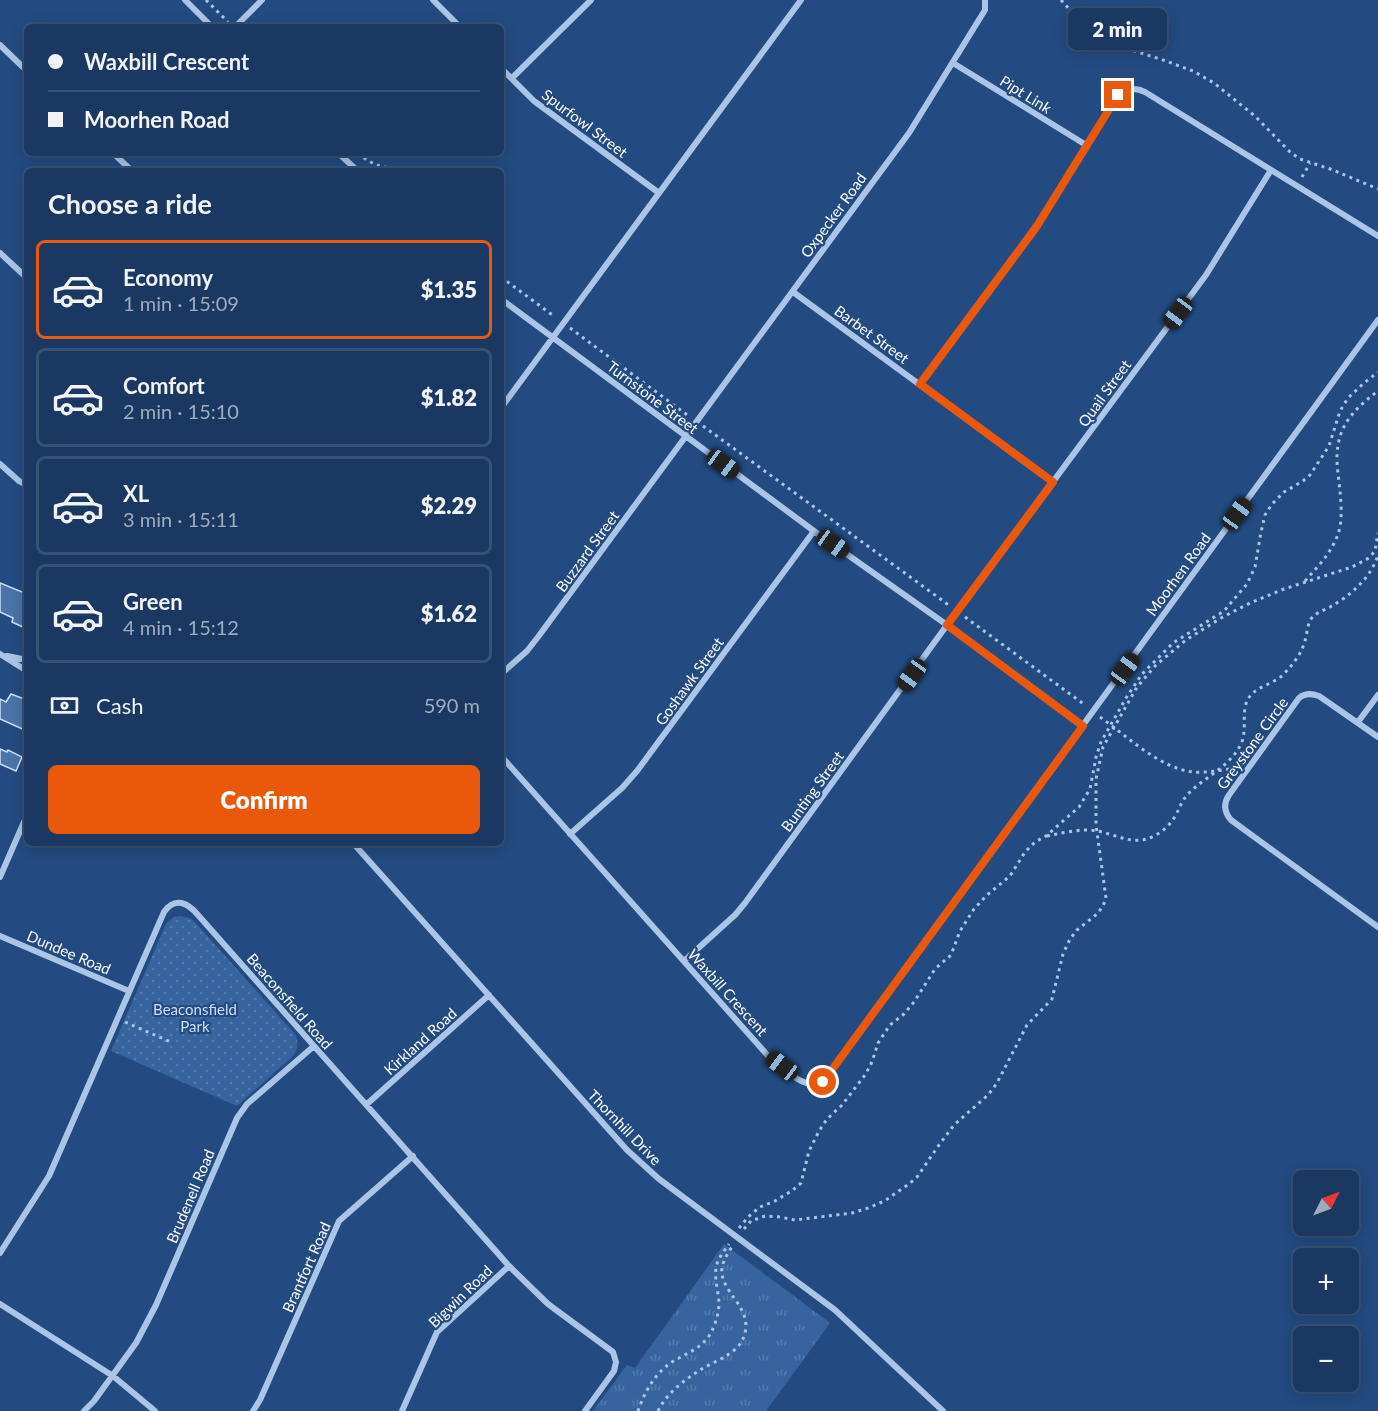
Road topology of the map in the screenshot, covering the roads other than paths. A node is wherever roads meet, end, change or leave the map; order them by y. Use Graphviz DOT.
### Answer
graph roads {
  1 [pos="184,0"];
  2 [pos="262,0"];
  3 [pos="433,0"];
  4 [pos="591,0"];
  5 [pos="801,0"];
  6 [pos="986,0"];
  7 [pos="209,24"];
  8 [pos="237,24"];
  9 [pos="457,24"];
  10 [pos="0,45"];
  11 [pos="952,63"];
  12 [pos="24,68"];
  13 [pos="504,71"];
  14 [pos="512,78"];
  15 [pos="1086,145"];
  16 [pos="116,156"];
  17 [pos="341,156"];
  18 [pos="129,168"];
  19 [pos="355,168"];
  20 [pos="1271,170"];
  21 [pos="659,193"];
  22 [pos="1378,236"];
  23 [pos="0,253"];
  24 [pos="24,275"];
  25 [pos="793,292"];
  26 [pos="504,301"];
  27 [pos="1378,321"];
  28 [pos="553,337"];
  29 [pos="920,384"];
  30 [pos="504,404"];
  31 [pos="686,437"];
  32 [pos="0,464"];
  33 [pos="1053,482"];
  34 [pos="24,483"];
  35 [pos="814,531"];
  36 [pos="947,625"];
  37 [pos="2,655"];
  38 [pos="24,659"];
  39 [pos="24,669"];
  40 [pos="504,671"];
  41 [pos="1378,695"];
  42 [pos="1358,722"];
  43 [pos="1083,726"];
  44 [pos="1378,737"];
  45 [pos="504,759"];
  46 [pos="24,822"];
  47 [pos="570,834"];
  48 [pos="356,846"];
  49 [pos="0,877"];
  50 [pos="1378,927"];
  51 [pos="0,936"];
  52 [pos="684,961"];
  53 [pos="129,991"];
  54 [pos="489,995"];
  55 [pos="314,1046"];
  56 [pos="367,1104"];
  57 [pos="413,1156"];
  58 [pos="0,1254"];
  59 [pos="509,1266"];
  60 [pos="0,1304"];
  61 [pos="113,1376"];
  62 [pos="84,1411"];
  63 [pos="155,1411"];
  64 [pos="253,1411"];
  65 [pos="402,1411"];
  66 [pos="585,1411"];
  67 [pos="943,1411"];
  1 -- 7 [label="street"];
  2 -- 8 [label="street"];
  3 -- 9 [label="street"];
  4 -- 14 [label="street"];
  5 -- 21 [label="street"];
  6 -- 11 [label="street, Oxpecker Road"];
  10 -- 12 [label="street"];
  11 -- 15 [label="street, Pipt Link"];
  11 -- 25 [label="street, Oxpecker Road"];
  13 -- 14 [label="street, Spurfowl Street"];
  14 -- 21 [label="street, Spurfowl Street"];
  15 -- 20 [label="street"];
  15 -- 29 [label="street"];
  16 -- 18 [label="street"];
  17 -- 19 [label="street"];
  20 -- 22 [label="street"];
  20 -- 33 [label="street, Quail Street"];
  21 -- 28 [label="street"];
  23 -- 24 [label="street"];
  25 -- 29 [label="street, Barbet Street"];
  25 -- 31 [label="street, Oxpecker Road"];
  26 -- 28 [label="street, Turnstone Street"];
  27 -- 43 [label="street, Moorhen Road"];
  28 -- 30 [label="street"];
  28 -- 31 [label="street, Turnstone Street"];
  29 -- 33 [label="street, Barbet Street"];
  31 -- 35 [label="street, Turnstone Street"];
  31 -- 40 [label="street, Buzzard Street"];
  32 -- 34 [label="street"];
  33 -- 36 [label="street, Quail Street"];
  35 -- 36 [label="street, Turnstone Street"];
  35 -- 47 [label="street, Goshawk Street"];
  36 -- 43 [label="street, Turnstone Street"];
  36 -- 52 [label="street, Bunting Street"];
  37 -- 38 [label="street"];
  37 -- 39 [label="street"];
  41 -- 42 [label="street"];
  42 -- 44 [label="street, Greystone Circle"];
  42 -- 50 [label="street, Greystone Circle"];
  43 -- 52 [label="street, Waxbill Crescent"];
  45 -- 47 [label="street, Waxbill Crescent"];
  46 -- 49 [label="street"];
  47 -- 52 [label="street, Waxbill Crescent"];
  48 -- 54 [label="street, Thornhill Drive"];
  51 -- 53 [label="street, Dundee Road"];
  53 -- 55 [label="street, Beaconsfield Road"];
  53 -- 58 [label="street, Beaconsfield Road"];
  54 -- 56 [label="street, Kirkland Road"];
  54 -- 67 [label="street, Thornhill Drive"];
  55 -- 56 [label="street, Beaconsfield Road"];
  55 -- 61 [label="street, Brudenell Road"];
  56 -- 57 [label="street, Beaconsfield Road"];
  57 -- 59 [label="street, Beaconsfield Road"];
  57 -- 64 [label="street, Brantfort Road"];
  59 -- 65 [label="street, Bigwin Road"];
  59 -- 66 [label="street, Beaconsfield Road"];
  60 -- 61 [label="street"];
  61 -- 62 [label="street, Brudenell Road"];
  61 -- 63 [label="street"];
}
